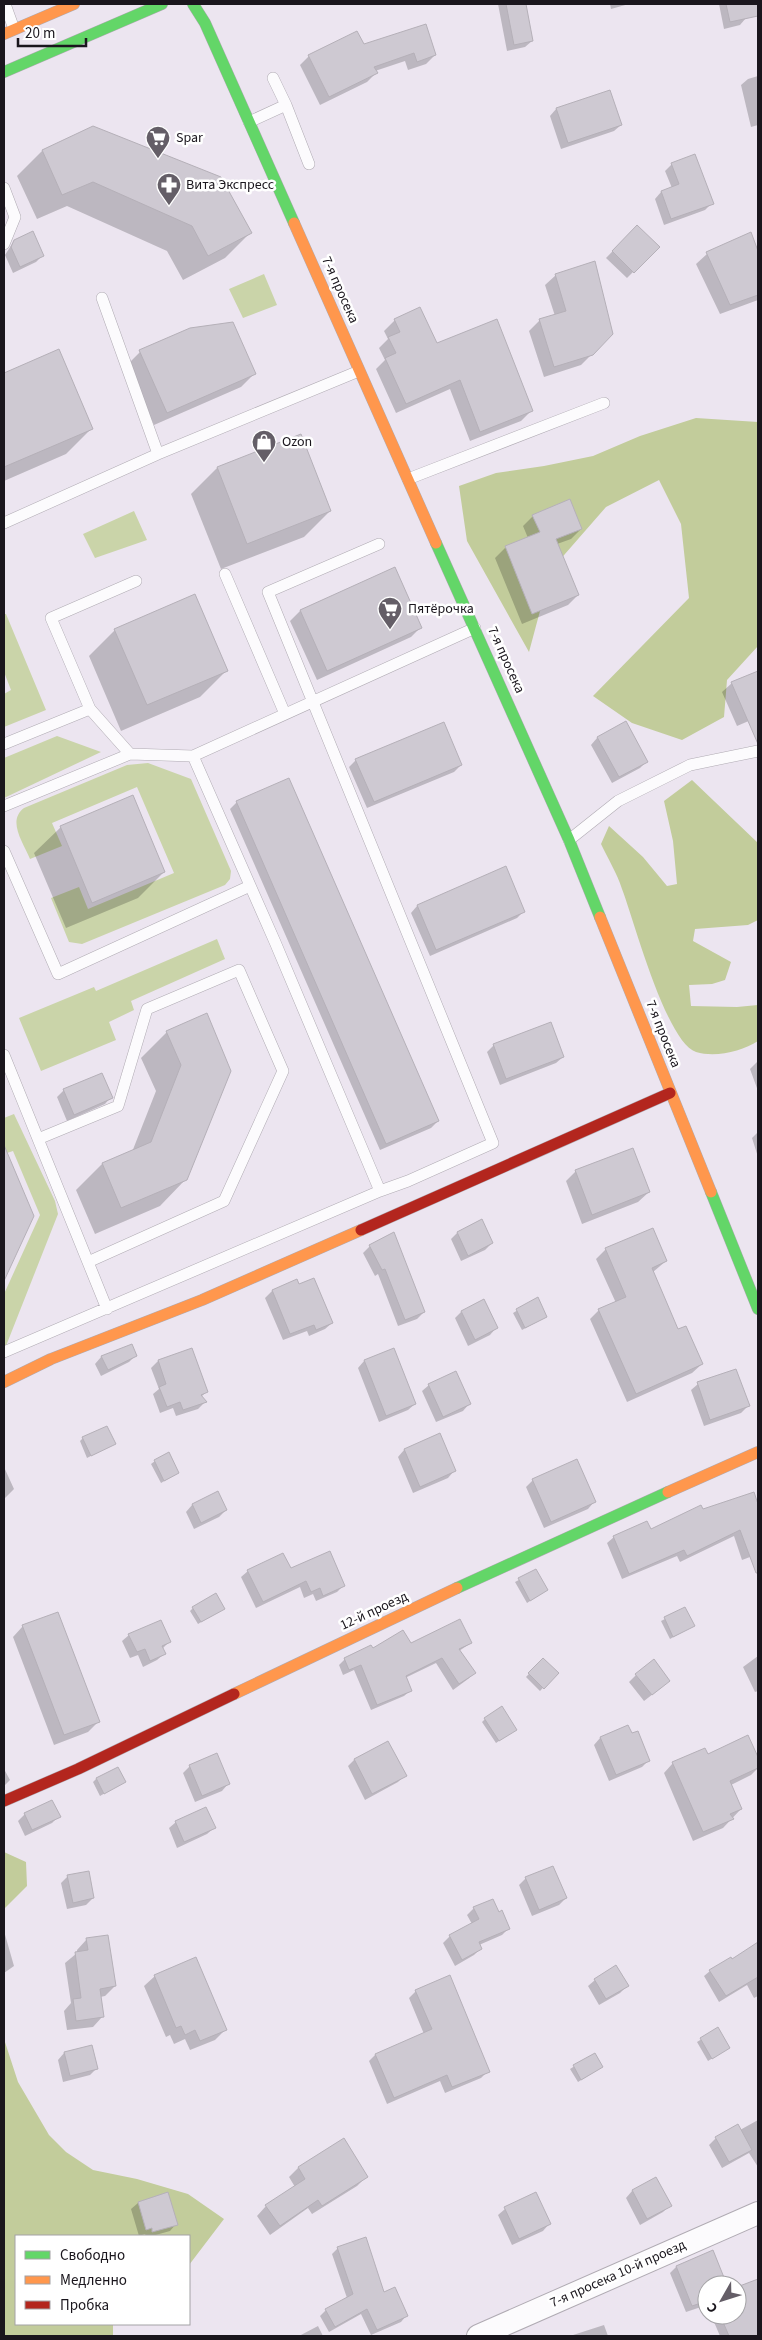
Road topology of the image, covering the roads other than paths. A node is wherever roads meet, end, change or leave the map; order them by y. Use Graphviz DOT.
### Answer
graph roads {
  1 [pos="4,4"];
  2 [pos="74,4"];
  3 [pos="162,4"];
  4 [pos="193,4"];
  5 [pos="9,32"];
  6 [pos="4,72"];
  7 [pos="273,78"];
  8 [pos="286,105"];
  9 [pos="249,122"];
  10 [pos="308,164"];
  11 [pos="4,188"];
  12 [pos="4,244"];
  13 [pos="102,298"];
  14 [pos="359,371"];
  15 [pos="604,403"];
  16 [pos="158,454"];
  17 [pos="408,479"];
  18 [pos="4,523"];
  19 [pos="379,544"];
  20 [pos="225,574"];
  21 [pos="136,581"];
  22 [pos="475,628"];
  23 [pos="313,701"];
  24 [pos="90,709"];
  25 [pos="285,714"];
  26 [pos="4,744"];
  27 [pos="758,751"];
  28 [pos="130,754"];
  29 [pos="193,756"];
  30 [pos="4,806"];
  31 [pos="569,840"];
  32 [pos="4,851"];
  33 [pos="250,886"];
  34 [pos="4,1055"];
  35 [pos="670,1093"];
  36 [pos="38,1139"];
  37 [pos="380,1190"];
  38 [pos="88,1262"];
  39 [pos="107,1309"];
  40 [pos="758,1309"];
  41 [pos="4,1352"];
  42 [pos="4,1382"];
  43 [pos="758,1452"];
  44 [pos="4,1801"];
  45 [pos="758,2213"];
  46 [pos="478,2336"];
  1 -- 5 [label="lane"];
  2 -- 5 [label="street"];
  3 -- 6 [label="street"];
  4 -- 9 [label="street, 7-я просека"];
  7 -- 8 [label="lane"];
  8 -- 9 [label="lane"];
  8 -- 10 [label="lane"];
  9 -- 14 [label="street, 7-я просека"];
  11 -- 12 [label="lane"];
  13 -- 16 [label="lane"];
  14 -- 16 [label="lane"];
  14 -- 17 [label="street, 7-я просека"];
  15 -- 17 [label="lane"];
  16 -- 18 [label="lane"];
  17 -- 22 [label="street, 7-я просека"];
  19 -- 23 [label="lane"];
  20 -- 25 [label="lane"];
  21 -- 24 [label="lane"];
  22 -- 23 [label="lane"];
  22 -- 31 [label="street, 7-я просека"];
  23 -- 25 [label="lane"];
  23 -- 37 [label="lane"];
  24 -- 26 [label="lane"];
  24 -- 28 [label="lane"];
  25 -- 29 [label="lane"];
  27 -- 31 [label="lane"];
  28 -- 29 [label="lane"];
  28 -- 30 [label="lane"];
  29 -- 33 [label="lane"];
  31 -- 35 [label="street, 7-я просека"];
  32 -- 33 [label="lane"];
  33 -- 37 [label="lane"];
  34 -- 36 [label="lane"];
  35 -- 40 [label="street, 7-я просека"];
  35 -- 42 [label="street"];
  36 -- 38 [label="lane"];
  36 -- 38 [label="lane"];
  37 -- 39 [label="lane"];
  38 -- 39 [label="lane"];
  39 -- 41 [label="lane"];
  43 -- 44 [label="street, 12-й проезд"];
  45 -- 46 [label="street, 7-я просека 10-й проезд"];
}
